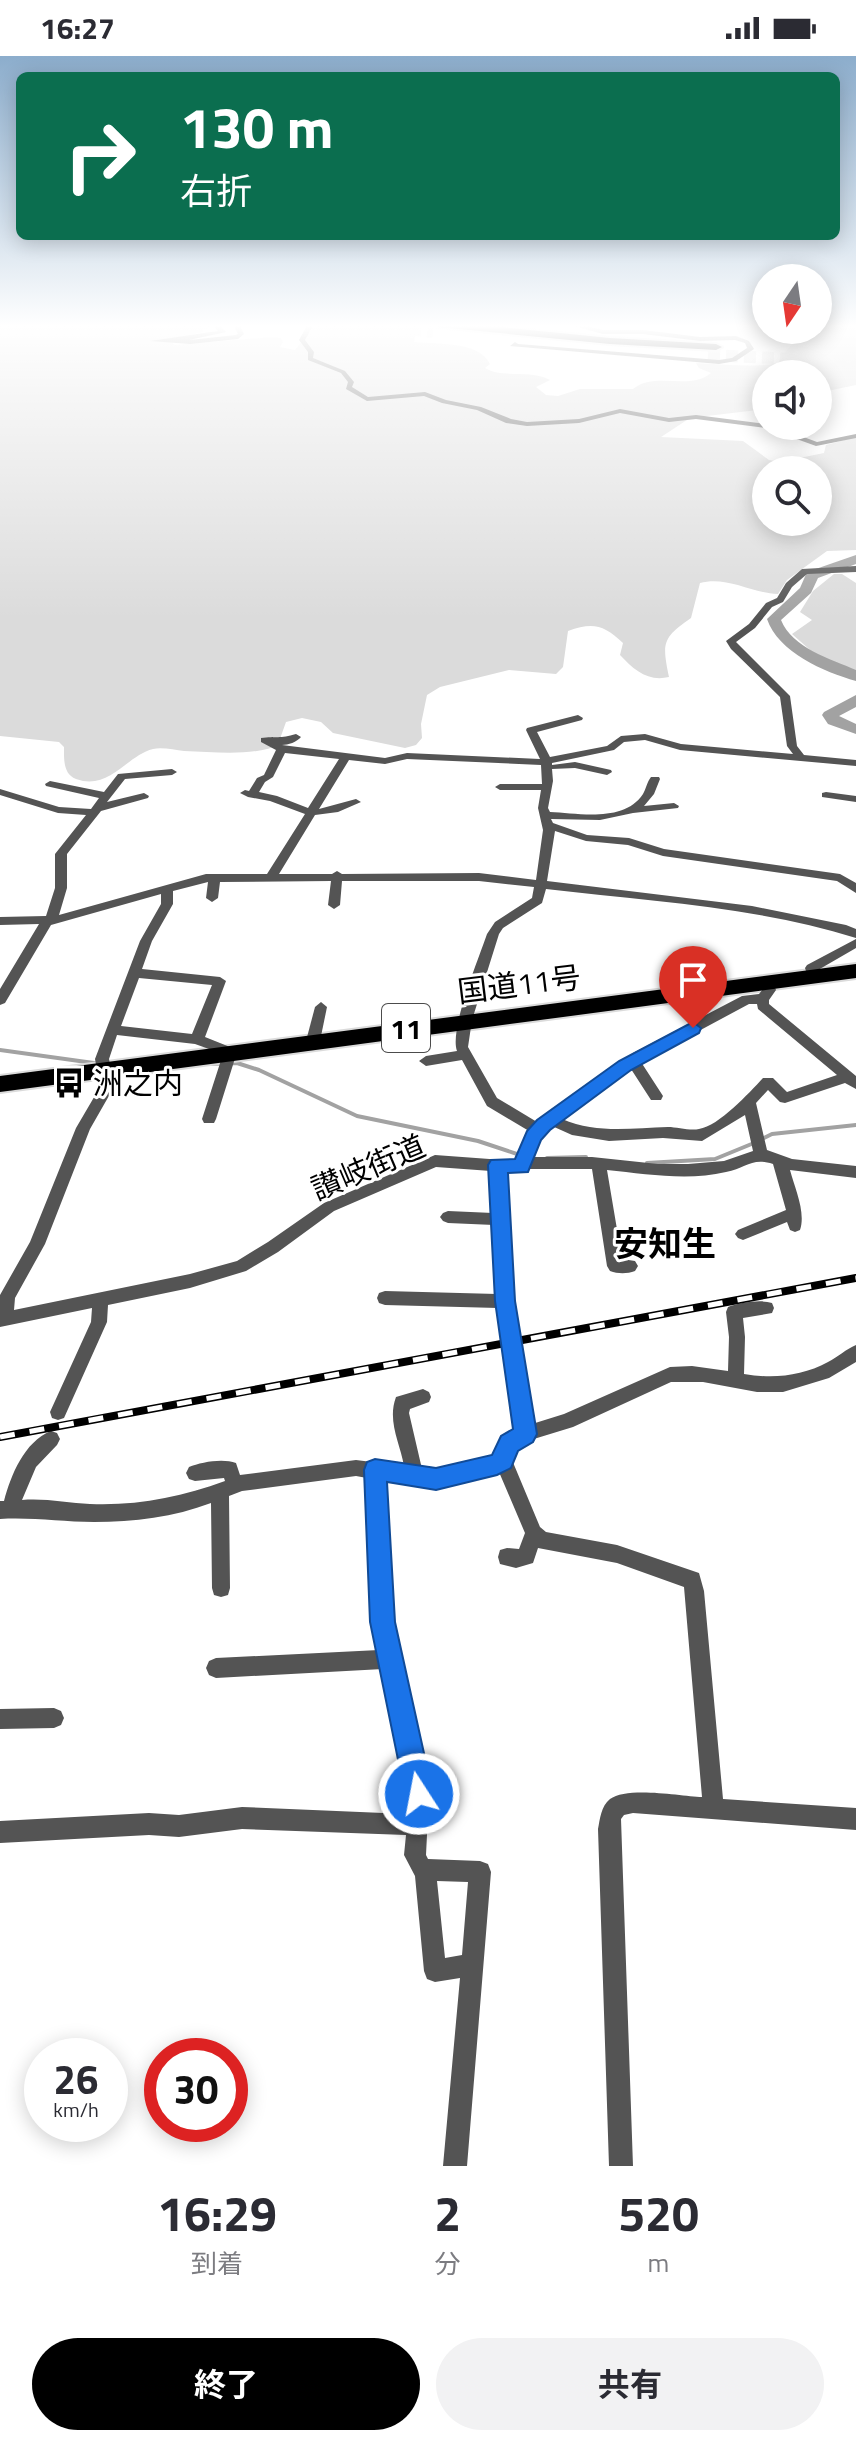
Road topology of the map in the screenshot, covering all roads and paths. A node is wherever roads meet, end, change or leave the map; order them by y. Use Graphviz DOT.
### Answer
graph roads {
  1 [pos="518,422"];
  2 [pos="554,422"];
  3 [pos="856,436"];
  4 [pos="805,440"];
  5 [pos="856,569"];
  6 [pos="578,718"];
  7 [pos="296,737"];
  8 [pos="282,749"];
  9 [pos="586,753"];
  10 [pos="345,758"];
  11 [pos="801,758"];
  12 [pos="482,760"];
  13 [pos="856,763"];
  14 [pos="546,764"];
  15 [pos="588,767"];
  16 [pos="448,768"];
  17 [pos="172,772"];
  18 [pos="607,772"];
  19 [pos="655,779"];
  20 [pos="50,784"];
  21 [pos="500,787"];
  22 [pos="547,787"];
  23 [pos="0,792"];
  24 [pos="826,795"];
  25 [pos="105,796"];
  26 [pos="144,796"];
  27 [pos="856,799"];
  28 [pos="356,802"];
  29 [pos="674,806"];
  30 [pos="93,810"];
  31 [pos="632,810"];
  32 [pos="313,813"];
  33 [pos="547,820"];
  34 [pos="337,875"];
  35 [pos="272,876"];
  36 [pos="215,877"];
  37 [pos="540,883"];
  38 [pos="167,888"];
  39 [pos="856,889"];
  40 [pos="212,898"];
  41 [pos="334,905"];
  42 [pos="0,921"];
  43 [pos="49,921"];
  44 [pos="856,934"];
  45 [pos="856,943"];
  46 [pos="856,971"];
  47 [pos="135,973"];
  48 [pos="813,977"];
  49 [pos="765,991"];
  50 [pos="0,1000"];
  51 [pos="321,1007"];
  52 [pos="465,1020"];
  53 [pos="112,1030"];
  54 [pos="197,1039"];
  55 [pos="313,1041"];
  56 [pos="235,1052"];
  57 [pos="464,1055"];
  58 [pos="264,1060"];
  59 [pos="426,1061"];
  60 [pos="631,1062"];
  61 [pos="105,1069"];
  62 [pos="851,1081"];
  63 [pos="0,1084"];
  64 [pos="656,1096"];
  65 [pos="749,1102"];
  66 [pos="209,1119"];
  67 [pos="545,1125"];
  68 [pos="761,1154"];
  69 [pos="780,1162"];
  70 [pos="524,1163"];
  71 [pos="599,1164"];
  72 [pos="498,1165"];
  73 [pos="856,1172"];
  74 [pos="448,1217"];
  75 [pos="499,1219"];
  76 [pos="743,1234"];
  77 [pos="630,1266"];
  78 [pos="385,1298"];
  79 [pos="100,1300"];
  80 [pos="505,1301"];
  81 [pos="766,1308"];
  82 [pos="3,1319"];
  83 [pos="856,1352"];
  84 [pos="736,1379"];
  85 [pos="423,1397"];
  86 [pos="58,1412"];
  87 [pos="525,1434"];
  88 [pos="51,1439"];
  89 [pos="503,1460"];
  90 [pos="375,1470"];
  91 [pos="195,1473"];
  92 [pos="413,1475"];
  93 [pos="227,1488"];
  94 [pos="5,1510"];
  95 [pos="534,1533"];
  96 [pos="507,1557"];
  97 [pos="221,1588"];
  98 [pos="391,1659"];
  99 [pos="216,1668"];
  100 [pos="54,1718"];
  101 [pos="0,1719"];
  102 [pos="713,1809"];
  103 [pos="856,1819"];
  104 [pos="416,1825"];
  105 [pos="0,1832"];
  106 [pos="425,1870"];
  107 [pos="472,1965"];
  108 [pos="455,2166"];
  109 [pos="621,2166"];
  1 -- 2 [label="street"];
  3 -- 4 [label="street"];
  5 -- 11 [label="street"];
  6 -- 14 [label="street"];
  7 -- 8 [label="street"];
  8 -- 10 [label="street"];
  8 -- 32 [label="street"];
  9 -- 11 [label="street"];
  9 -- 14 [label="street"];
  9 -- 15 [label="street"];
  10 -- 12 [label="street"];
  10 -- 32 [label="street"];
  11 -- 13 [label="street"];
  12 -- 14 [label="street"];
  12 -- 16 [label="street"];
  14 -- 15 [label="street"];
  14 -- 22 [label="street"];
  15 -- 18 [label="street"];
  17 -- 25 [label="street"];
  19 -- 31 [label="street"];
  20 -- 25 [label="street"];
  21 -- 22 [label="street"];
  22 -- 33 [label="street"];
  23 -- 30 [label="street"];
  24 -- 27 [label="street"];
  25 -- 30 [label="street"];
  26 -- 30 [label="street"];
  28 -- 32 [label="street"];
  29 -- 31 [label="street"];
  30 -- 43 [label="street"];
  31 -- 33 [label="street"];
  32 -- 35 [label="street"];
  33 -- 37 [label="street"];
  33 -- 39 [label="street"];
  34 -- 35 [label="street"];
  34 -- 37 [label="street"];
  34 -- 41 [label="street"];
  35 -- 36 [label="street"];
  36 -- 38 [label="street"];
  36 -- 40 [label="street"];
  37 -- 44 [label="street"];
  37 -- 52 [label="street"];
  38 -- 43 [label="street"];
  38 -- 47 [label="street"];
  42 -- 43 [label="street"];
  43 -- 50 [label="street"];
  45 -- 48 [label="street"];
  46 -- 48 [label="highway, 国道11号 / 11"];
  47 -- 53 [label="street"];
  47 -- 54 [label="street"];
  48 -- 49 [label="highway, 国道11号 / 11"];
  49 -- 52 [label="highway, 国道11号 / 11"];
  49 -- 60 [label="street"];
  49 -- 62 [label="street"];
  51 -- 55 [label="street"];
  52 -- 55 [label="highway, 国道11号 / 11"];
  52 -- 57 [label="street"];
  53 -- 54 [label="street"];
  53 -- 61 [label="street"];
  54 -- 56 [label="street"];
  55 -- 56 [label="highway, 国道11号 / 11"];
  56 -- 58 [label="street"];
  56 -- 61 [label="highway, 国道11号 / 11"];
  56 -- 66 [label="street"];
  57 -- 59 [label="street"];
  57 -- 67 [label="street"];
  60 -- 64 [label="street"];
  60 -- 67 [label="street"];
  61 -- 63 [label="highway, 国道11号 / 11"];
  61 -- 82 [label="street"];
  62 -- 65 [label="street"];
  65 -- 67 [label="street"];
  65 -- 68 [label="street"];
  67 -- 70 [label="street"];
  68 -- 69 [label="street"];
  68 -- 71 [label="street, 讃岐街道"];
  69 -- 73 [label="street"];
  69 -- 76 [label="street"];
  70 -- 71 [label="street, 讃岐街道"];
  70 -- 72 [label="street, 讃岐街道"];
  71 -- 77 [label="street"];
  72 -- 75 [label="street"];
  72 -- 79 [label="street, 讃岐街道"];
  74 -- 75 [label="street"];
  75 -- 80 [label="street"];
  78 -- 80 [label="street"];
  79 -- 82 [label="street, 讃岐街道"];
  79 -- 86 [label="street"];
  80 -- 87 [label="street"];
  81 -- 84 [label="street"];
  83 -- 84 [label="street"];
  84 -- 87 [label="street"];
  85 -- 92 [label="street"];
  87 -- 89 [label="street"];
  88 -- 94 [label="street"];
  89 -- 92 [label="street"];
  89 -- 95 [label="street"];
  90 -- 92 [label="street"];
  90 -- 93 [label="street"];
  90 -- 98 [label="street"];
  91 -- 93 [label="street"];
  93 -- 94 [label="street"];
  93 -- 97 [label="street"];
  95 -- 96 [label="street"];
  95 -- 102 [label="street"];
  98 -- 99 [label="street"];
  98 -- 104 [label="street"];
  100 -- 101 [label="street"];
  102 -- 103 [label="street"];
  102 -- 109 [label="street"];
  104 -- 105 [label="street"];
  104 -- 106 [label="street"];
  106 -- 107 [label="street"];
  106 -- 107 [label="street"];
  107 -- 108 [label="street"];
}
